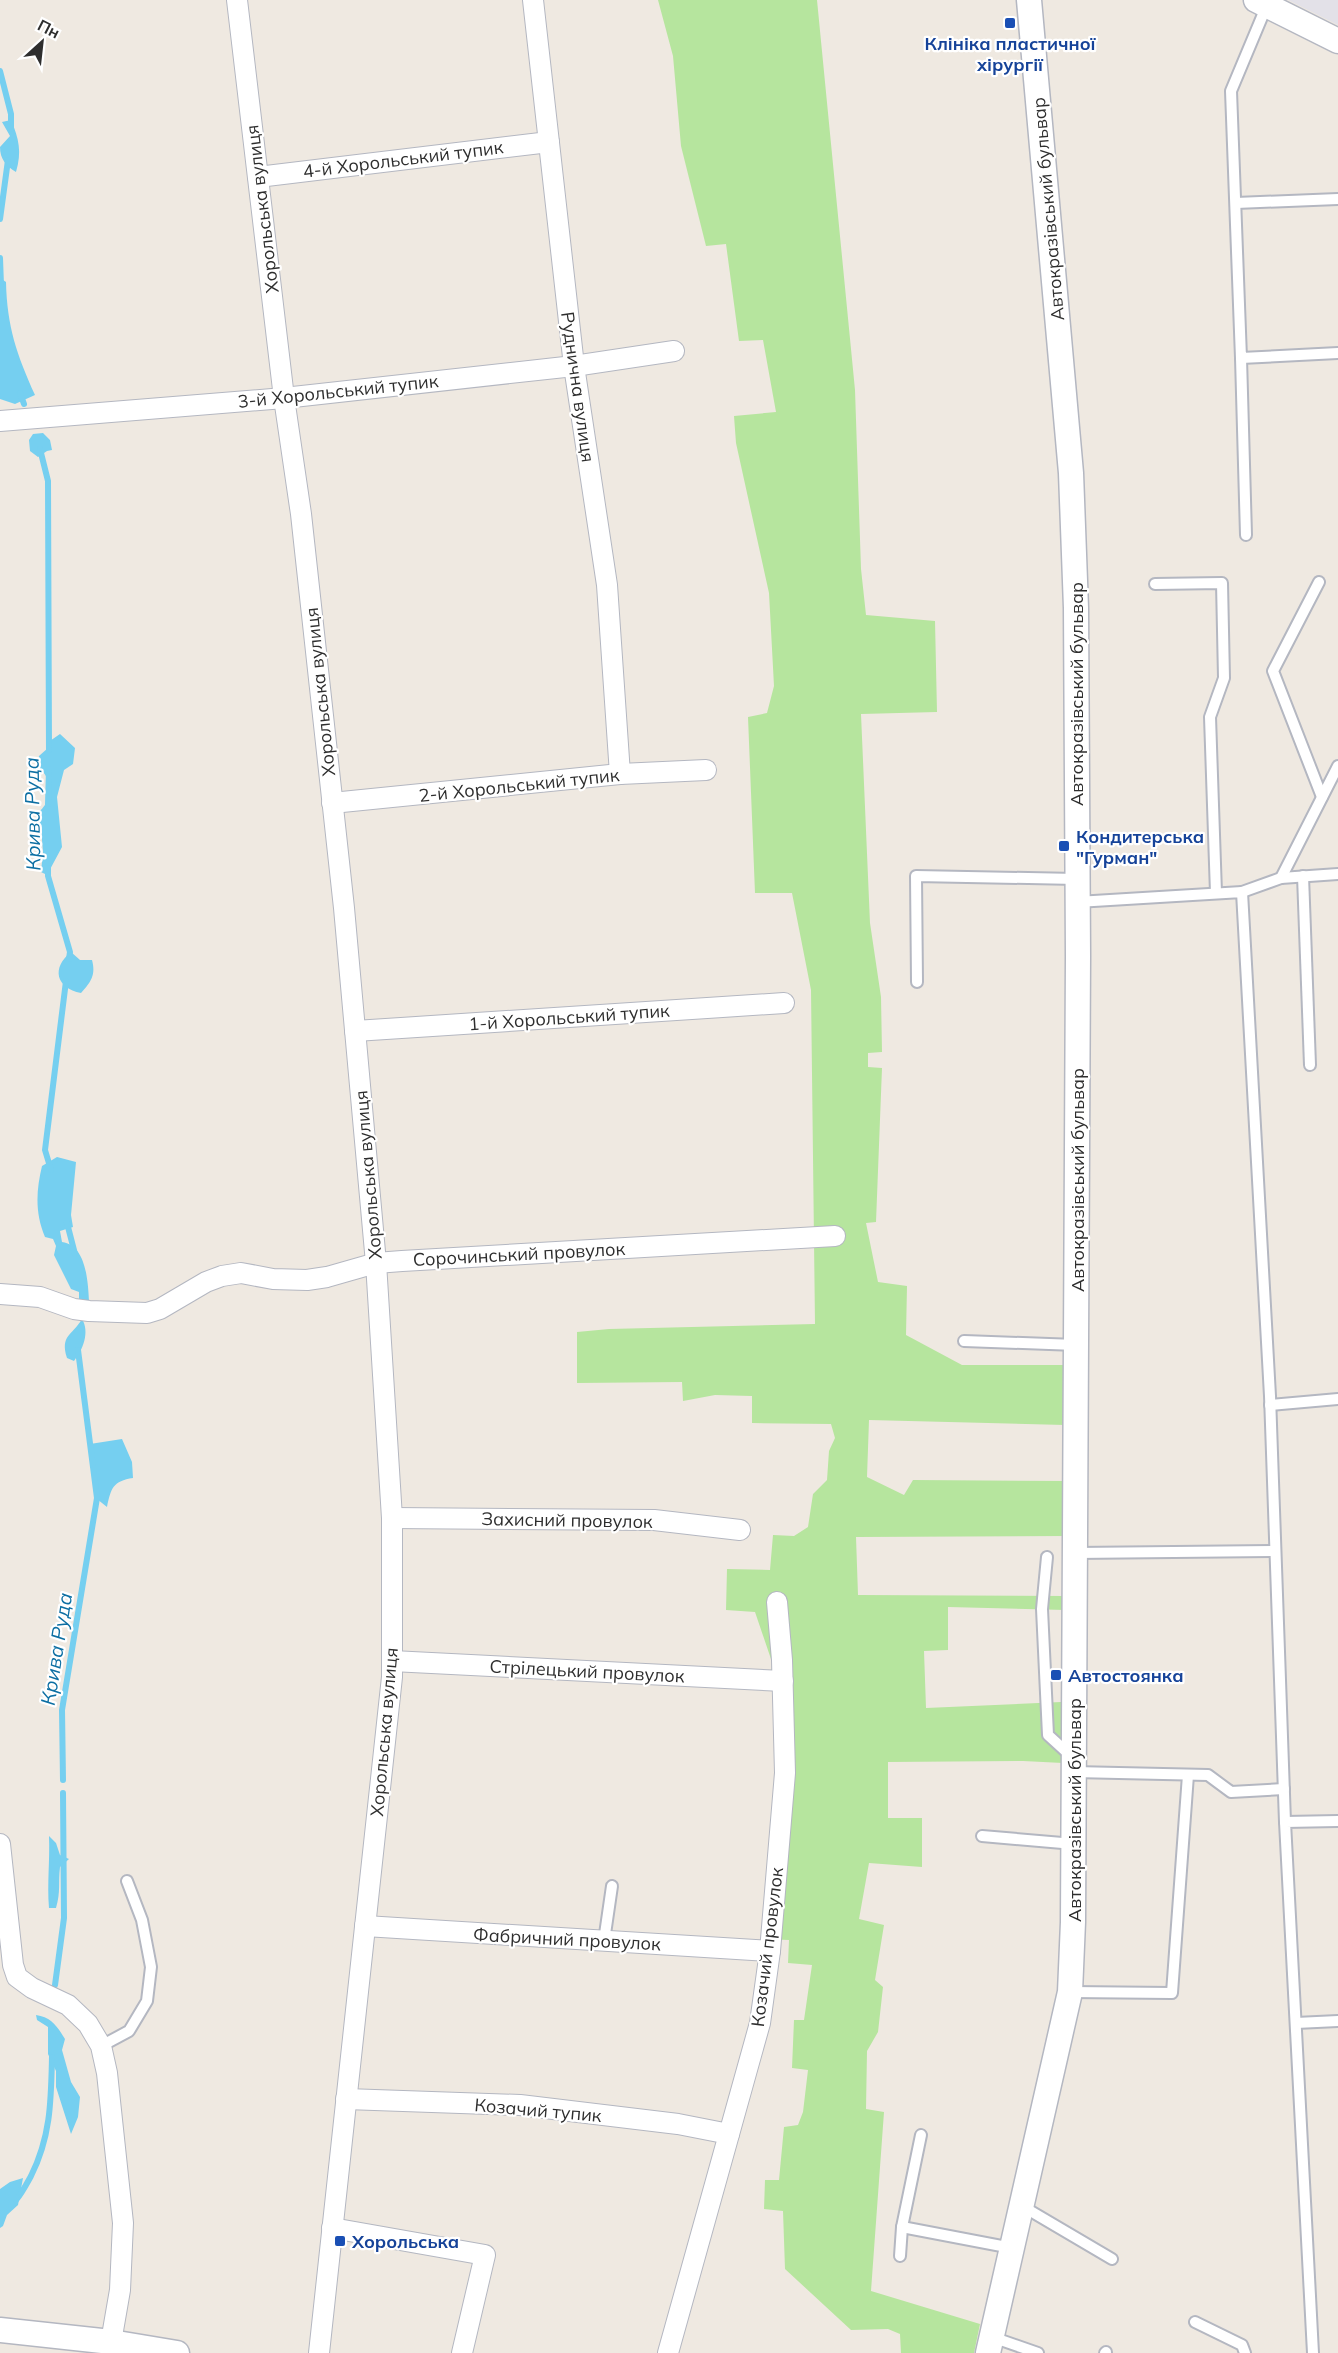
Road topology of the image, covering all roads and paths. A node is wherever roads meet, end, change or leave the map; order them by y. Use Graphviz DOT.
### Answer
graph roads {
  1 [pos="237,0"];
  2 [pos="533,0"];
  3 [pos="1029,0"];
  4 [pos="1262,3"];
  5 [pos="1338,41"];
  6 [pos="549,142"];
  7 [pos="258,177"];
  8 [pos="1338,198"];
  9 [pos="1236,203"];
  10 [pos="674,351"];
  11 [pos="1338,353"];
  12 [pos="1241,358"];
  13 [pos="574,366"];
  14 [pos="284,398"];
  15 [pos="0,421"];
  16 [pos="1246,535"];
  17 [pos="1319,582"];
  18 [pos="1155,584"];
  19 [pos="1338,766"];
  20 [pos="706,770"];
  21 [pos="620,774"];
  22 [pos="1322,797"];
  23 [pos="332,804"];
  24 [pos="1338,874"];
  25 [pos="1303,876"];
  26 [pos="1281,878"];
  27 [pos="1077,891"];
  28 [pos="1242,892"];
  29 [pos="1216,893"];
  30 [pos="917,982"];
  31 [pos="783,1003"];
  32 [pos="355,1031"];
  33 [pos="1310,1065"];
  34 [pos="835,1236"];
  35 [pos="376,1263"];
  36 [pos="0,1294"];
  37 [pos="964,1341"];
  38 [pos="1076,1345"];
  39 [pos="1338,1399"];
  40 [pos="1270,1406"];
  41 [pos="392,1518"];
  42 [pos="740,1530"];
  43 [pos="1275,1551"];
  44 [pos="1075,1553"];
  45 [pos="1047,1557"];
  46 [pos="777,1602"];
  47 [pos="392,1661"];
  48 [pos="783,1681"];
  49 [pos="1074,1765"];
  50 [pos="1188,1775"];
  51 [pos="1284,1789"];
  52 [pos="1338,1821"];
  53 [pos="1285,1822"];
  54 [pos="982,1836"];
  55 [pos="0,1844"];
  56 [pos="1074,1844"];
  57 [pos="127,1881"];
  58 [pos="612,1886"];
  59 [pos="365,1926"];
  60 [pos="604,1941"];
  61 [pos="770,1951"];
  62 [pos="1070,1992"];
  63 [pos="1338,2021"];
  64 [pos="1296,2023"];
  65 [pos="101,2046"];
  66 [pos="346,2099"];
  67 [pos="729,2134"];
  68 [pos="921,2135"];
  69 [pos="1022,2206"];
  70 [pos="902,2227"];
  71 [pos="332,2228"];
  72 [pos="1012,2248"];
  73 [pos="900,2256"];
  74 [pos="1112,2259"];
  75 [pos="1195,2322"];
  76 [pos="0,2330"];
  77 [pos="103,2345"];
  78 [pos="990,2345"];
  79 [pos="177,2353"];
  80 [pos="319,2353"];
  81 [pos="462,2353"];
  82 [pos="668,2353"];
  83 [pos="1038,2353"];
  84 [pos="1245,2353"];
  85 [pos="1313,2353"];
  1 -- 7 [label="street, Хорольська вулиця"];
  2 -- 6 [label="street, Руднична вулиця"];
  3 -- 27 [label="street, Автокразівський бульвар"];
  4 -- 5 [label="street"];
  4 -- 9 [label="lane"];
  6 -- 7 [label="street, 4-й Хорольський тупик"];
  6 -- 13 [label="street, Руднична вулиця"];
  7 -- 14 [label="street, Хорольська вулиця"];
  8 -- 9 [label="lane"];
  9 -- 12 [label="lane"];
  10 -- 13 [label="street, 3-й Хорольський тупик"];
  11 -- 12 [label="lane"];
  12 -- 16 [label="lane"];
  13 -- 14 [label="street, 3-й Хорольський тупик"];
  13 -- 21 [label="street, Руднична вулиця"];
  14 -- 15 [label="street, 3-й Хорольський тупик"];
  14 -- 23 [label="street, Хорольська вулиця"];
  17 -- 22 [label="lane"];
  18 -- 29 [label="lane"];
  19 -- 22 [label="lane"];
  20 -- 21 [label="street, 2-й Хорольський тупик"];
  21 -- 23 [label="street, 2-й Хорольський тупик"];
  22 -- 26 [label="lane"];
  23 -- 32 [label="street, Хорольська вулиця"];
  24 -- 25 [label="lane"];
  25 -- 26 [label="lane"];
  25 -- 33 [label="lane"];
  26 -- 28 [label="lane"];
  27 -- 29 [label="lane"];
  27 -- 30 [label="lane"];
  27 -- 38 [label="street, Автокразівський бульвар"];
  28 -- 29 [label="lane"];
  28 -- 40 [label="lane"];
  31 -- 32 [label="street, 1-й Хорольський тупик"];
  32 -- 35 [label="street, Хорольська вулиця"];
  34 -- 35 [label="street, Сорочинський провулок"];
  35 -- 36 [label="street, Сорочинський провулок"];
  35 -- 41 [label="street, Хорольська вулиця"];
  37 -- 38 [label="lane"];
  38 -- 44 [label="street, Автокразівський бульвар"];
  39 -- 40 [label="lane"];
  40 -- 43 [label="lane"];
  41 -- 42 [label="street, Захисний провулок"];
  41 -- 47 [label="street, Хорольська вулиця"];
  43 -- 44 [label="lane"];
  43 -- 51 [label="lane"];
  44 -- 49 [label="street, Автокразівський бульвар"];
  45 -- 49 [label="lane"];
  46 -- 48 [label="street, Козачий провулок"];
  47 -- 48 [label="street, Стрілецький провулок"];
  47 -- 59 [label="street, Хорольська вулиця"];
  48 -- 61 [label="street, Козачий провулок"];
  49 -- 50 [label="lane"];
  49 -- 56 [label="street, Автокразівський бульвар"];
  50 -- 51 [label="lane"];
  50 -- 62 [label="lane"];
  51 -- 53 [label="lane"];
  52 -- 53 [label="lane"];
  53 -- 64 [label="lane"];
  54 -- 56 [label="lane"];
  55 -- 65 [label="street"];
  56 -- 62 [label="street, Автокразівський бульвар"];
  57 -- 65 [label="lane"];
  58 -- 60 [label="lane"];
  59 -- 60 [label="street, Фабричний провулок"];
  59 -- 66 [label="street, Хорольська вулиця"];
  60 -- 61 [label="street, Фабричний провулок"];
  61 -- 67 [label="street, Козачий провулок"];
  62 -- 69 [label="street, Автокразівський бульвар"];
  63 -- 64 [label="lane"];
  64 -- 85 [label="lane"];
  65 -- 77 [label="street"];
  66 -- 67 [label="street, Козачий тупик"];
  66 -- 71 [label="street, Хорольська вулиця"];
  67 -- 82 [label="street, Козачий провулок"];
  68 -- 70 [label="lane"];
  69 -- 72 [label="street, Автокразівський бульвар"];
  69 -- 74 [label="lane"];
  70 -- 72 [label="lane"];
  70 -- 73 [label="lane"];
  71 -- 80 [label="street, Хорольська вулиця"];
  71 -- 81 [label="street"];
  72 -- 78 [label="street, Автокразівський бульвар"];
  75 -- 84 [label="lane"];
  76 -- 77 [label="street"];
  77 -- 79 [label="street"];
  78 -- 83 [label="lane"];
}
